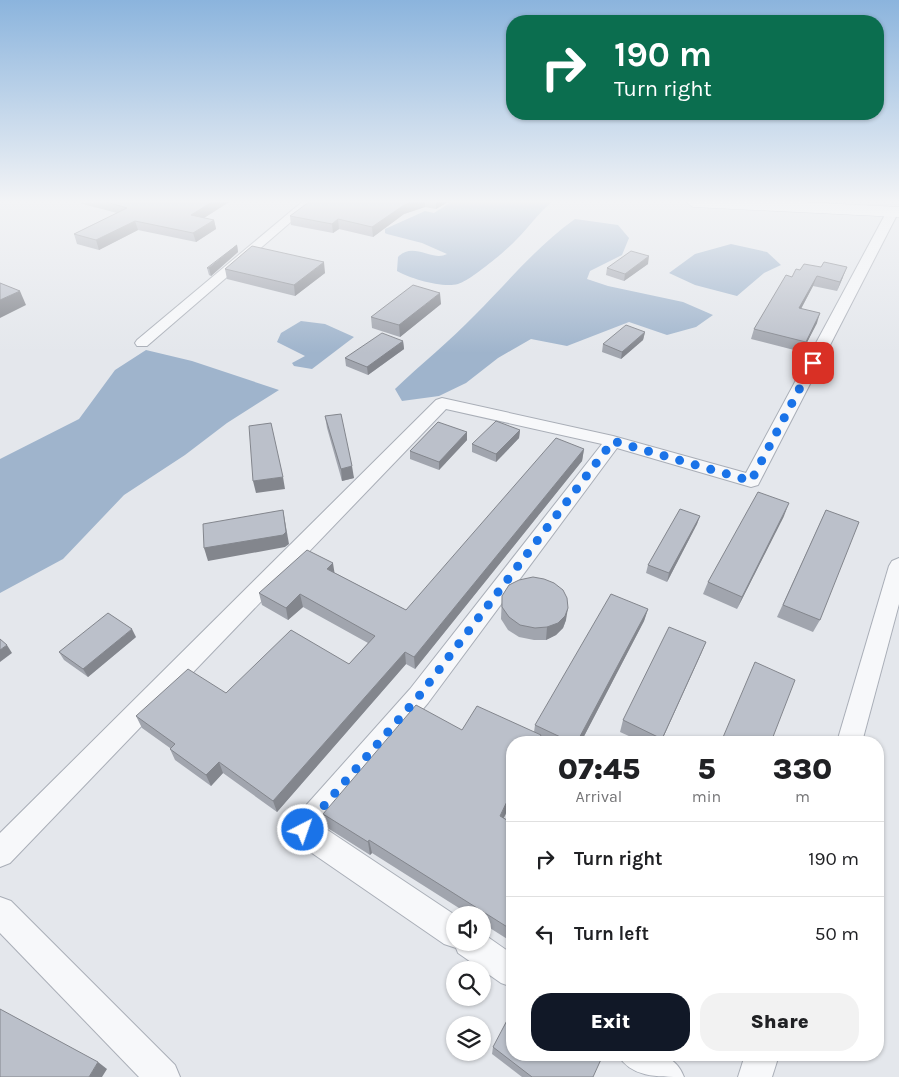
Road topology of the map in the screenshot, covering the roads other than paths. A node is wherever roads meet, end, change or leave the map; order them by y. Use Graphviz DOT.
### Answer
graph roads {
  1 [pos="249,252"];
  2 [pos="874,252"];
  3 [pos="142,343"];
  4 [pos="613,441"];
  5 [pos="899,566"];
  6 [pos="852,736"];
  7 [pos="0,853"];
  8 [pos="0,912"];
  9 [pos="446,927"];
  10 [pos="482,951"];
  11 [pos="506,968"];
  12 [pos="644,1061"];
  13 [pos="760,1061"];
  14 [pos="163,1077"];
  15 [pos="667,1077"];
  16 [pos="756,1077"];
  1 -- 3 [label="street"];
  2 -- 4 [label="street"];
  4 -- 7 [label="street"];
  4 -- 9 [label="street"];
  5 -- 6 [label="street"];
  8 -- 14 [label="street"];
  10 -- 11 [label="street"];
  12 -- 15 [label="street"];
  13 -- 16 [label="street"];
}
